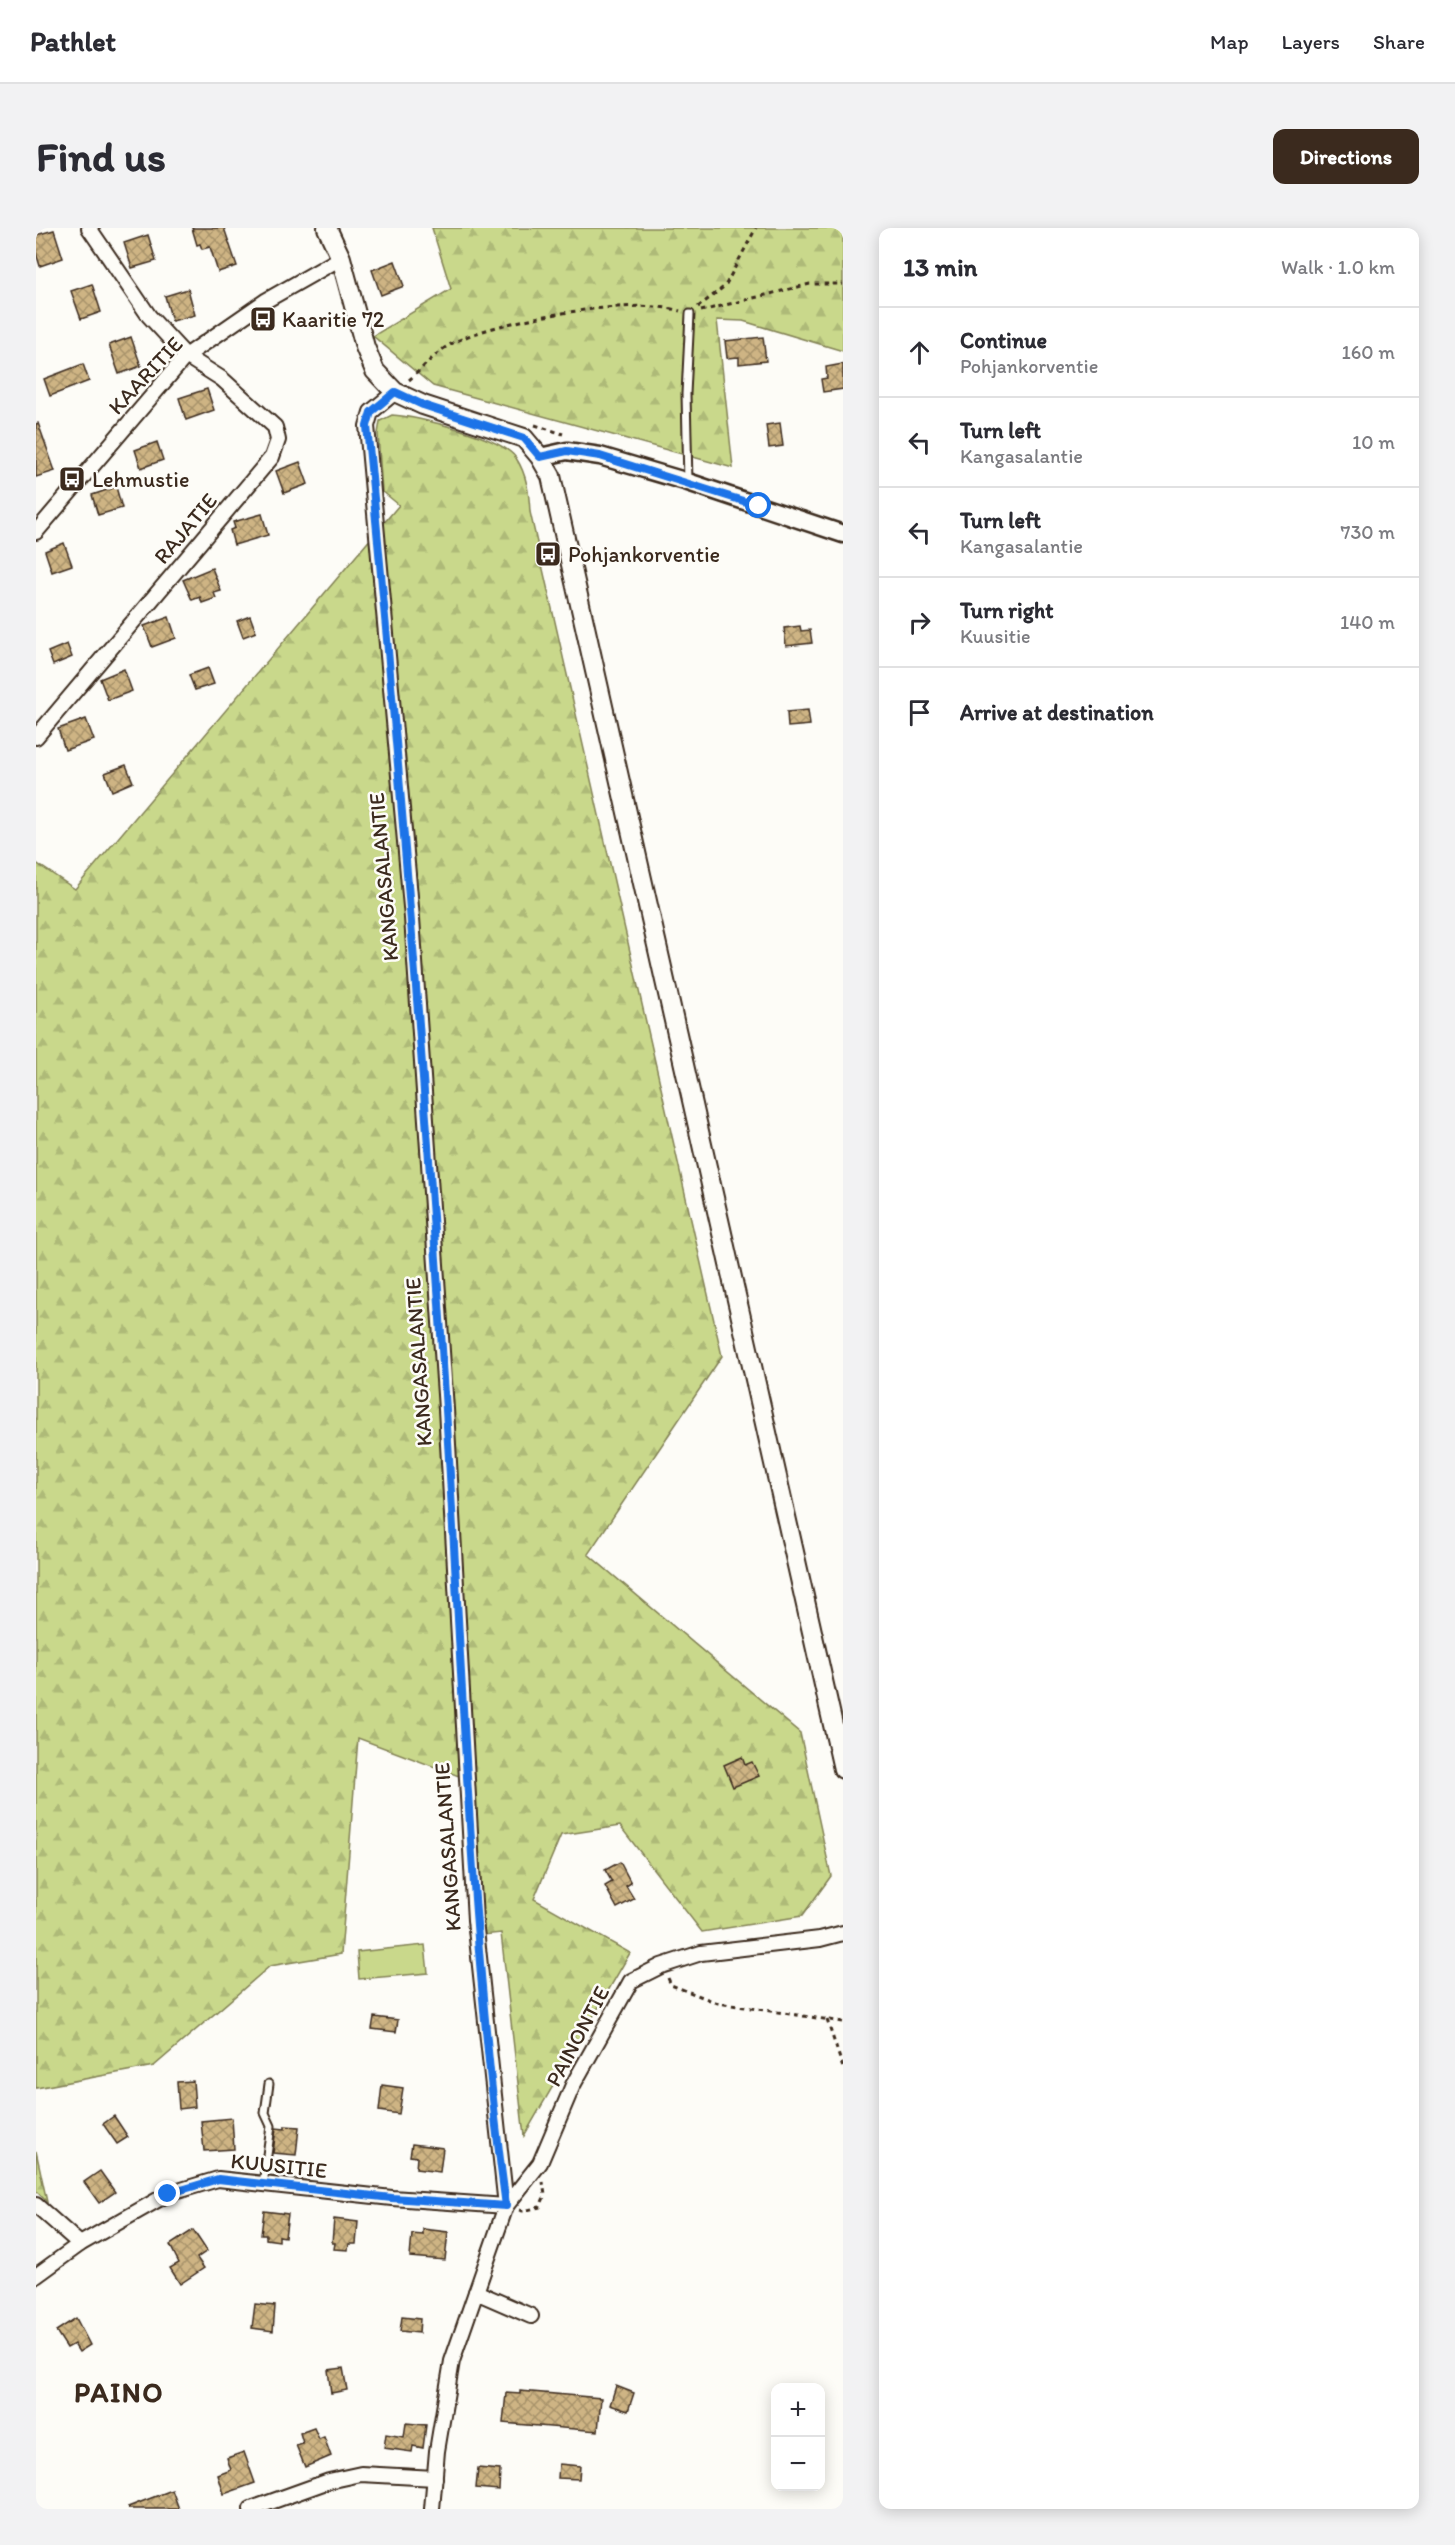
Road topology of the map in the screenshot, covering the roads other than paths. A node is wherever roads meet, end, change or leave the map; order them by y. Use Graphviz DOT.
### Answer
graph roads {
  1 [pos="89,228"];
  2 [pos="327,228"];
  3 [pos="341,258"];
  4 [pos="690,314"];
  5 [pos="186,356"];
  6 [pos="395,392"];
  7 [pos="540,457"];
  8 [pos="687,482"];
  9 [pos="36,509"];
  10 [pos="40,527"];
  11 [pos="843,534"];
  12 [pos="36,737"];
  13 [pos="843,1769"];
  14 [pos="843,1933"];
  15 [pos="268,2084"];
  16 [pos="263,2184"];
  17 [pos="36,2205"];
  18 [pos="506,2206"];
  19 [pos="80,2244"];
  20 [pos="38,2270"];
  21 [pos="476,2292"];
  22 [pos="531,2316"];
  23 [pos="435,2478"];
  24 [pos="251,2509"];
  25 [pos="432,2509"];
  1 -- 5 [label="street"];
  2 -- 3 [label="main road"];
  3 -- 5 [label="street, KAARITIE"];
  3 -- 6 [label="main road"];
  4 -- 8 [label="lane"];
  5 -- 10 [label="street, KAARITIE"];
  5 -- 12 [label="street, RAJATIE"];
  6 -- 7 [label="main road"];
  6 -- 18 [label="street, KANGASALANTIE"];
  7 -- 8 [label="street"];
  7 -- 13 [label="main road"];
  8 -- 11 [label="street"];
  9 -- 10 [label="street"];
  14 -- 18 [label="street, PAINONTIE"];
  15 -- 16 [label="lane"];
  16 -- 18 [label="street, KUUSITIE"];
  16 -- 19 [label="street, KUUSITIE"];
  17 -- 19 [label="street"];
  18 -- 21 [label="street, KANGASALANTIE"];
  19 -- 20 [label="street, KUUSITIE"];
  21 -- 22 [label="street"];
  21 -- 23 [label="street, KANGASALANTIE"];
  23 -- 24 [label="street"];
  23 -- 25 [label="street, KANGASALANTIE"];
}
